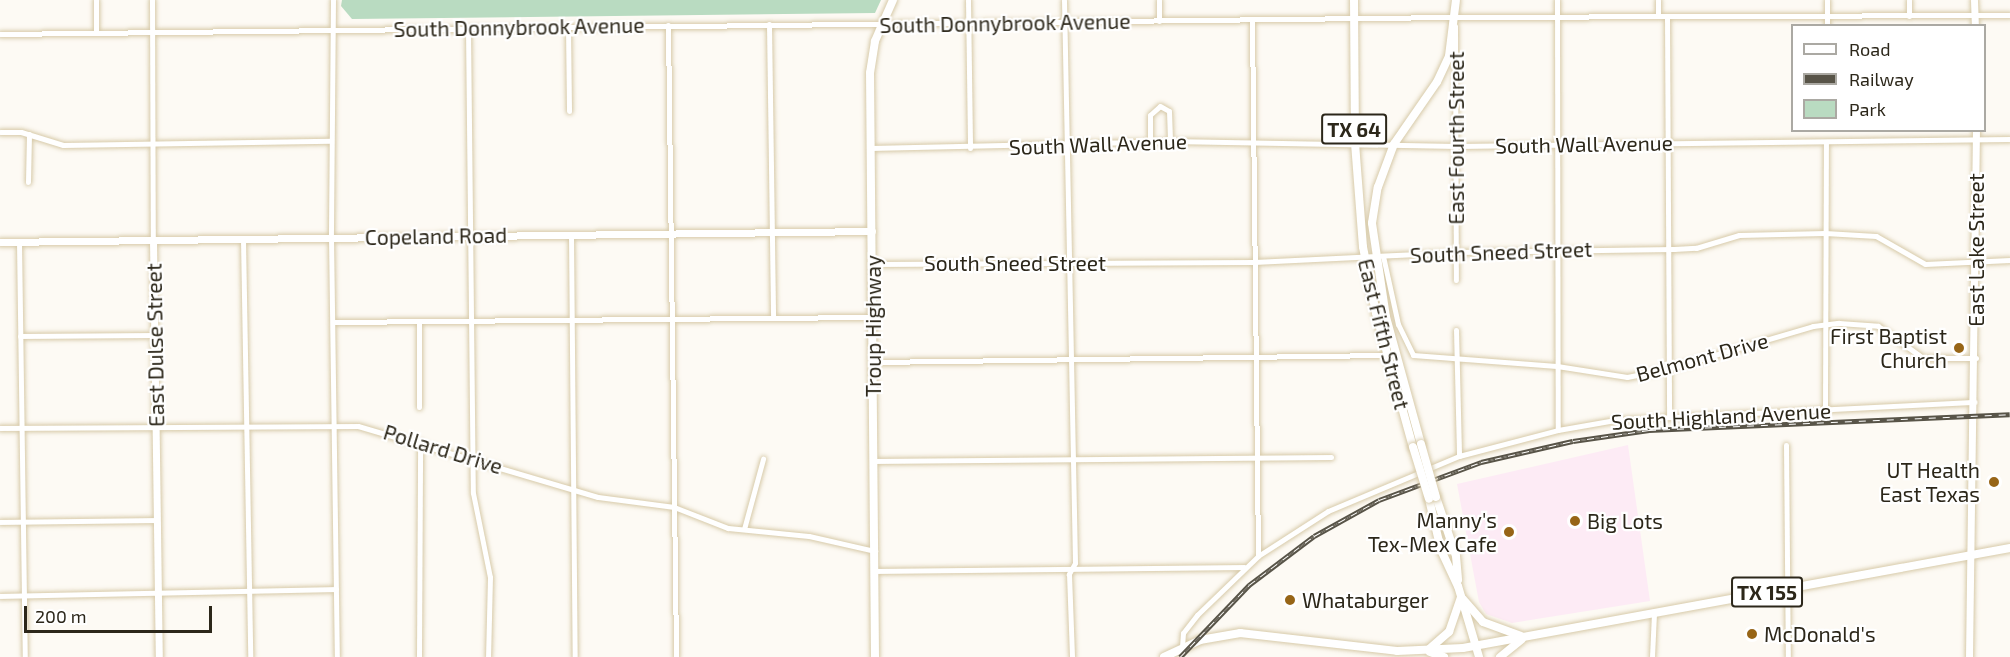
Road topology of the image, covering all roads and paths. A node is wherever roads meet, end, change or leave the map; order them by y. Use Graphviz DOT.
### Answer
graph roads {
  1 [pos="96,0"];
  2 [pos="152,0"];
  3 [pos="333,0"];
  4 [pos="893,0"];
  5 [pos="968,0"];
  6 [pos="1064,0"];
  7 [pos="1159,0"];
  8 [pos="1354,0"];
  9 [pos="1456,0"];
  10 [pos="1557,0"];
  11 [pos="1658,0"];
  12 [pos="1827,0"];
  13 [pos="1909,0"];
  14 [pos="1974,0"];
  15 [pos="1974,15"];
  16 [pos="2010,15"];
  17 [pos="1658,16"];
  18 [pos="1667,16"];
  19 [pos="1827,16"];
  20 [pos="1909,16"];
  21 [pos="1557,17"];
  22 [pos="1354,19"];
  23 [pos="1063,21"];
  24 [pos="1159,21"];
  25 [pos="1252,21"];
  26 [pos="1455,21"];
  27 [pos="969,23"];
  28 [pos="769,24"];
  29 [pos="882,24"];
  30 [pos="1827,24"];
  31 [pos="1974,24"];
  32 [pos="668,25"];
  33 [pos="468,27"];
  34 [pos="568,27"];
  35 [pos="330,29"];
  36 [pos="96,32"];
  37 [pos="152,33"];
  38 [pos="0,34"];
  39 [pos="569,111"];
  40 [pos="0,132"];
  41 [pos="1976,132"];
  42 [pos="29,134"];
  43 [pos="1976,139"];
  44 [pos="2010,139"];
  45 [pos="1254,140"];
  46 [pos="331,141"];
  47 [pos="1150,141"];
  48 [pos="1170,141"];
  49 [pos="152,142"];
  50 [pos="1066,142"];
  51 [pos="1827,142"];
  52 [pos="1354,143"];
  53 [pos="1394,144"];
  54 [pos="1558,144"];
  55 [pos="1668,144"];
  56 [pos="1457,146"];
  57 [pos="870,148"];
  58 [pos="970,148"];
  59 [pos="28,182"];
  60 [pos="872,231"];
  61 [pos="772,233"];
  62 [pos="1825,233"];
  63 [pos="671,234"];
  64 [pos="571,235"];
  65 [pos="471,236"];
  66 [pos="331,237"];
  67 [pos="243,239"];
  68 [pos="153,240"];
  69 [pos="0,242"];
  70 [pos="19,242"];
  71 [pos="1668,249"];
  72 [pos="1558,250"];
  73 [pos="1456,252"];
  74 [pos="1374,257"];
  75 [pos="2010,260"];
  76 [pos="1975,261"];
  77 [pos="1070,262"];
  78 [pos="1254,262"];
  79 [pos="873,264"];
  80 [pos="1456,280"];
  81 [pos="773,316"];
  82 [pos="674,317"];
  83 [pos="872,317"];
  84 [pos="572,318"];
  85 [pos="471,320"];
  86 [pos="419,321"];
  87 [pos="333,322"];
  88 [pos="1824,324"];
  89 [pos="1456,330"];
  90 [pos="154,335"];
  91 [pos="20,336"];
  92 [pos="1386,355"];
  93 [pos="1455,358"];
  94 [pos="1976,358"];
  95 [pos="1256,359"];
  96 [pos="1071,360"];
  97 [pos="873,362"];
  98 [pos="1557,366"];
  99 [pos="1667,369"];
  100 [pos="1975,402"];
  101 [pos="419,407"];
  102 [pos="1825,410"];
  103 [pos="1669,415"];
  104 [pos="334,424"];
  105 [pos="246,426"];
  106 [pos="0,428"];
  107 [pos="156,428"];
  108 [pos="21,429"];
  109 [pos="1558,430"];
  110 [pos="420,442"];
  111 [pos="1786,445"];
  112 [pos="1417,446"];
  113 [pos="1458,456"];
  114 [pos="1258,458"];
  115 [pos="1331,458"];
  116 [pos="474,459"];
  117 [pos="763,459"];
  118 [pos="1073,459"];
  119 [pos="874,461"];
  120 [pos="574,491"];
  121 [pos="674,507"];
  122 [pos="157,520"];
  123 [pos="0,522"];
  124 [pos="24,522"];
  125 [pos="744,529"];
  126 [pos="2010,548"];
  127 [pos="875,551"];
  128 [pos="1970,555"];
  129 [pos="1258,556"];
  130 [pos="1244,567"];
  131 [pos="1072,568"];
  132 [pos="875,571"];
  133 [pos="1788,588"];
  134 [pos="336,589"];
  135 [pos="249,591"];
  136 [pos="159,592"];
  137 [pos="0,596"];
  138 [pos="23,596"];
  139 [pos="1461,597"];
  140 [pos="1654,613"];
  141 [pos="1525,637"];
  142 [pos="1475,645"];
  143 [pos="1182,647"];
  144 [pos="1427,651"];
  145 [pos="25,657"];
  146 [pos="159,657"];
  147 [pos="250,657"];
  148 [pos="337,657"];
  149 [pos="419,657"];
  150 [pos="488,657"];
  151 [pos="575,657"];
  152 [pos="676,657"];
  153 [pos="875,657"];
  154 [pos="1072,657"];
  155 [pos="1164,657"];
  156 [pos="1444,657"];
  157 [pos="1479,657"];
  158 [pos="1500,657"];
  159 [pos="1652,657"];
  160 [pos="1788,657"];
  161 [pos="1970,657"];
  1 -- 36 [label="street"];
  2 -- 37 [label="street, East Dulse Street"];
  3 -- 35 [label="street"];
  4 -- 29 [label="main road, Troup Highway"];
  5 -- 27 [label="street"];
  6 -- 23 [label="street"];
  7 -- 24 [label="street"];
  8 -- 22 [label="main road, East Fifth Street / TX 64"];
  9 -- 26 [label="main road, East Fourth Street / TX 64"];
  10 -- 21 [label="street"];
  11 -- 17 [label="street"];
  12 -- 19 [label="street"];
  13 -- 20 [label="street"];
  14 -- 15 [label="street"];
  15 -- 16 [label="street, South Donnybrook Avenue"];
  15 -- 20 [label="street, South Donnybrook Avenue"];
  15 -- 31 [label="street"];
  17 -- 18 [label="street, South Donnybrook Avenue"];
  17 -- 21 [label="street, South Donnybrook Avenue"];
  18 -- 19 [label="street, South Donnybrook Avenue"];
  18 -- 55 [label="street"];
  19 -- 20 [label="street, South Donnybrook Avenue"];
  19 -- 30 [label="street"];
  21 -- 26 [label="street, South Donnybrook Avenue"];
  21 -- 54 [label="street"];
  22 -- 25 [label="street, South Donnybrook Avenue"];
  22 -- 26 [label="street, South Donnybrook Avenue"];
  22 -- 52 [label="main road, East Fifth Street / TX 64"];
  23 -- 24 [label="street, South Donnybrook Avenue"];
  23 -- 27 [label="street, South Donnybrook Avenue"];
  23 -- 50 [label="street"];
  24 -- 25 [label="street, South Donnybrook Avenue"];
  25 -- 45 [label="street"];
  26 -- 53 [label="main road, East Fourth Street / TX 64"];
  26 -- 56 [label="street, East Fourth Street"];
  27 -- 29 [label="street, South Donnybrook Avenue"];
  27 -- 58 [label="street"];
  28 -- 29 [label="street, South Donnybrook Avenue"];
  28 -- 32 [label="street, South Donnybrook Avenue"];
  28 -- 61 [label="street"];
  29 -- 57 [label="main road, Troup Highway"];
  32 -- 34 [label="street, South Donnybrook Avenue"];
  32 -- 63 [label="street"];
  33 -- 34 [label="street, South Donnybrook Avenue"];
  33 -- 35 [label="street, South Donnybrook Avenue"];
  33 -- 65 [label="street"];
  34 -- 39 [label="street"];
  35 -- 37 [label="street, South Donnybrook Avenue"];
  35 -- 46 [label="street"];
  36 -- 37 [label="street, South Donnybrook Avenue"];
  36 -- 38 [label="street, South Donnybrook Avenue"];
  37 -- 49 [label="street, East Dulse Street"];
  40 -- 42 [label="street"];
  41 -- 43 [label="street, East Lake Street"];
  42 -- 49 [label="street"];
  42 -- 59 [label="street"];
  43 -- 44 [label="street, South Wall Avenue"];
  43 -- 51 [label="street, South Wall Avenue"];
  43 -- 76 [label="street, East Lake Street"];
  45 -- 48 [label="street, South Wall Avenue"];
  45 -- 52 [label="street, South Wall Avenue"];
  45 -- 78 [label="street"];
  46 -- 49 [label="street"];
  46 -- 66 [label="street"];
  47 -- 48 [label="street, South Wall Avenue"];
  47 -- 48 [label="street"];
  47 -- 50 [label="street, South Wall Avenue"];
  49 -- 68 [label="street, East Dulse Street"];
  50 -- 58 [label="street, South Wall Avenue"];
  50 -- 77 [label="street"];
  51 -- 55 [label="street, South Wall Avenue"];
  51 -- 62 [label="street"];
  52 -- 53 [label="street, South Wall Avenue"];
  52 -- 74 [label="main road, East Fifth Street / TX 64"];
  53 -- 56 [label="street, South Wall Avenue"];
  53 -- 74 [label="main road, East Fifth Street / TX 64"];
  54 -- 55 [label="street, South Wall Avenue"];
  54 -- 56 [label="street, South Wall Avenue"];
  54 -- 72 [label="street"];
  55 -- 71 [label="street"];
  56 -- 73 [label="street, East Fourth Street"];
  57 -- 58 [label="street, South Wall Avenue"];
  57 -- 60 [label="main road, Troup Highway"];
  60 -- 61 [label="street, Copeland Road"];
  60 -- 79 [label="main road, Troup Highway"];
  61 -- 63 [label="street, Copeland Road"];
  61 -- 81 [label="street"];
  62 -- 71 [label="street, South Sneed Street"];
  62 -- 76 [label="street, South Sneed Street"];
  62 -- 88 [label="street"];
  63 -- 64 [label="street, Copeland Road"];
  63 -- 82 [label="street"];
  64 -- 65 [label="street, Copeland Road"];
  64 -- 84 [label="street"];
  65 -- 66 [label="street, Copeland Road"];
  65 -- 85 [label="street"];
  66 -- 67 [label="street, Copeland Road"];
  66 -- 87 [label="street"];
  67 -- 68 [label="street, Copeland Road"];
  67 -- 105 [label="street"];
  68 -- 70 [label="street, Copeland Road"];
  68 -- 90 [label="street, East Dulse Street"];
  69 -- 70 [label="street, Copeland Road"];
  70 -- 91 [label="street"];
  71 -- 72 [label="street, South Sneed Street"];
  71 -- 99 [label="street"];
  72 -- 73 [label="street, South Sneed Street"];
  72 -- 98 [label="street"];
  73 -- 74 [label="street, South Sneed Street"];
  73 -- 80 [label="street, East Fourth Street"];
  74 -- 78 [label="street, South Sneed Street"];
  74 -- 92 [label="main road, East Fifth Street / TX 64"];
  74 -- 93 [label="street, Belmont Drive"];
  74 -- 112 [label="main road, East Fifth Street / TX 64"];
  75 -- 76 [label="street, South Sneed Street"];
  76 -- 94 [label="street, East Lake Street"];
  77 -- 78 [label="street, South Sneed Street"];
  77 -- 79 [label="street, South Sneed Street"];
  77 -- 96 [label="street"];
  78 -- 95 [label="street"];
  79 -- 83 [label="main road, Troup Highway"];
  81 -- 82 [label="street"];
  81 -- 83 [label="street"];
  82 -- 84 [label="street"];
  82 -- 121 [label="street"];
  83 -- 97 [label="main road, Troup Highway"];
  84 -- 85 [label="street"];
  84 -- 120 [label="street"];
  85 -- 86 [label="street"];
  85 -- 116 [label="street"];
  86 -- 87 [label="street"];
  86 -- 101 [label="street"];
  87 -- 104 [label="street"];
  88 -- 94 [label="street, Belmont Drive"];
  88 -- 99 [label="street, Belmont Drive"];
  88 -- 102 [label="street"];
  89 -- 93 [label="street"];
  90 -- 91 [label="street"];
  90 -- 107 [label="street, East Dulse Street"];
  91 -- 108 [label="street"];
  92 -- 95 [label="street"];
  92 -- 112 [label="main road, East Fifth Street / TX 64"];
  93 -- 98 [label="street, Belmont Drive"];
  93 -- 113 [label="street"];
  94 -- 100 [label="street, East Lake Street"];
  95 -- 96 [label="street"];
  95 -- 114 [label="street"];
  96 -- 97 [label="street"];
  96 -- 118 [label="street"];
  97 -- 119 [label="main road, Troup Highway"];
  98 -- 99 [label="street, Belmont Drive"];
  98 -- 109 [label="street"];
  99 -- 103 [label="street"];
  100 -- 102 [label="street, South Highland Avenue"];
  100 -- 128 [label="street, East Lake Street"];
  102 -- 103 [label="street, South Highland Avenue"];
  103 -- 109 [label="street, South Highland Avenue"];
  104 -- 105 [label="street, Pollard Drive"];
  104 -- 110 [label="street, Pollard Drive"];
  104 -- 134 [label="street"];
  105 -- 107 [label="street, Pollard Drive"];
  105 -- 135 [label="street"];
  106 -- 108 [label="street, Pollard Drive"];
  107 -- 108 [label="street, Pollard Drive"];
  107 -- 122 [label="street, East Dulse Street"];
  108 -- 124 [label="street"];
  109 -- 113 [label="street, South Highland Avenue"];
  110 -- 116 [label="street, Pollard Drive"];
  110 -- 149 [label="street"];
  111 -- 133 [label="street"];
  112 -- 139 [label="main road, TX 64, bridge"];
  113 -- 129 [label="street, South Highland Avenue"];
  114 -- 115 [label="street"];
  114 -- 118 [label="street"];
  114 -- 129 [label="street"];
  116 -- 120 [label="street, Pollard Drive"];
  116 -- 150 [label="street"];
  117 -- 125 [label="street"];
  118 -- 119 [label="street"];
  118 -- 131 [label="street"];
  119 -- 127 [label="main road, Troup Highway"];
  120 -- 121 [label="street, Pollard Drive"];
  120 -- 151 [label="street"];
  121 -- 125 [label="street, Pollard Drive"];
  121 -- 152 [label="street"];
  122 -- 124 [label="street"];
  122 -- 136 [label="street, East Dulse Street"];
  123 -- 124 [label="street"];
  124 -- 138 [label="street"];
  125 -- 127 [label="street, Pollard Drive"];
  126 -- 128 [label="main road, TX 155"];
  127 -- 132 [label="main road, Troup Highway"];
  128 -- 133 [label="main road, TX 155"];
  128 -- 161 [label="street, East Lake Street"];
  129 -- 130 [label="street, South Highland Avenue"];
  130 -- 131 [label="street"];
  130 -- 143 [label="street, South Highland Avenue"];
  131 -- 132 [label="street"];
  131 -- 154 [label="street"];
  132 -- 153 [label="main road, Troup Highway"];
  133 -- 140 [label="main road, TX 155"];
  133 -- 160 [label="street"];
  134 -- 135 [label="street"];
  134 -- 148 [label="street"];
  135 -- 136 [label="street"];
  135 -- 147 [label="street"];
  136 -- 138 [label="street"];
  136 -- 146 [label="street, East Dulse Street"];
  137 -- 138 [label="street"];
  138 -- 145 [label="street"];
  139 -- 141 [label="main road"];
  139 -- 142 [label="main road, TX 64"];
  139 -- 144 [label="main road"];
  140 -- 141 [label="main road, TX 155"];
  140 -- 159 [label="street"];
  141 -- 142 [label="main road, TX 155"];
  141 -- 158 [label="main road"];
  142 -- 144 [label="main road"];
  142 -- 157 [label="main road, TX 64"];
  143 -- 144 [label="main road"];
  143 -- 155 [label="main road"];
  144 -- 156 [label="main road"];
}
